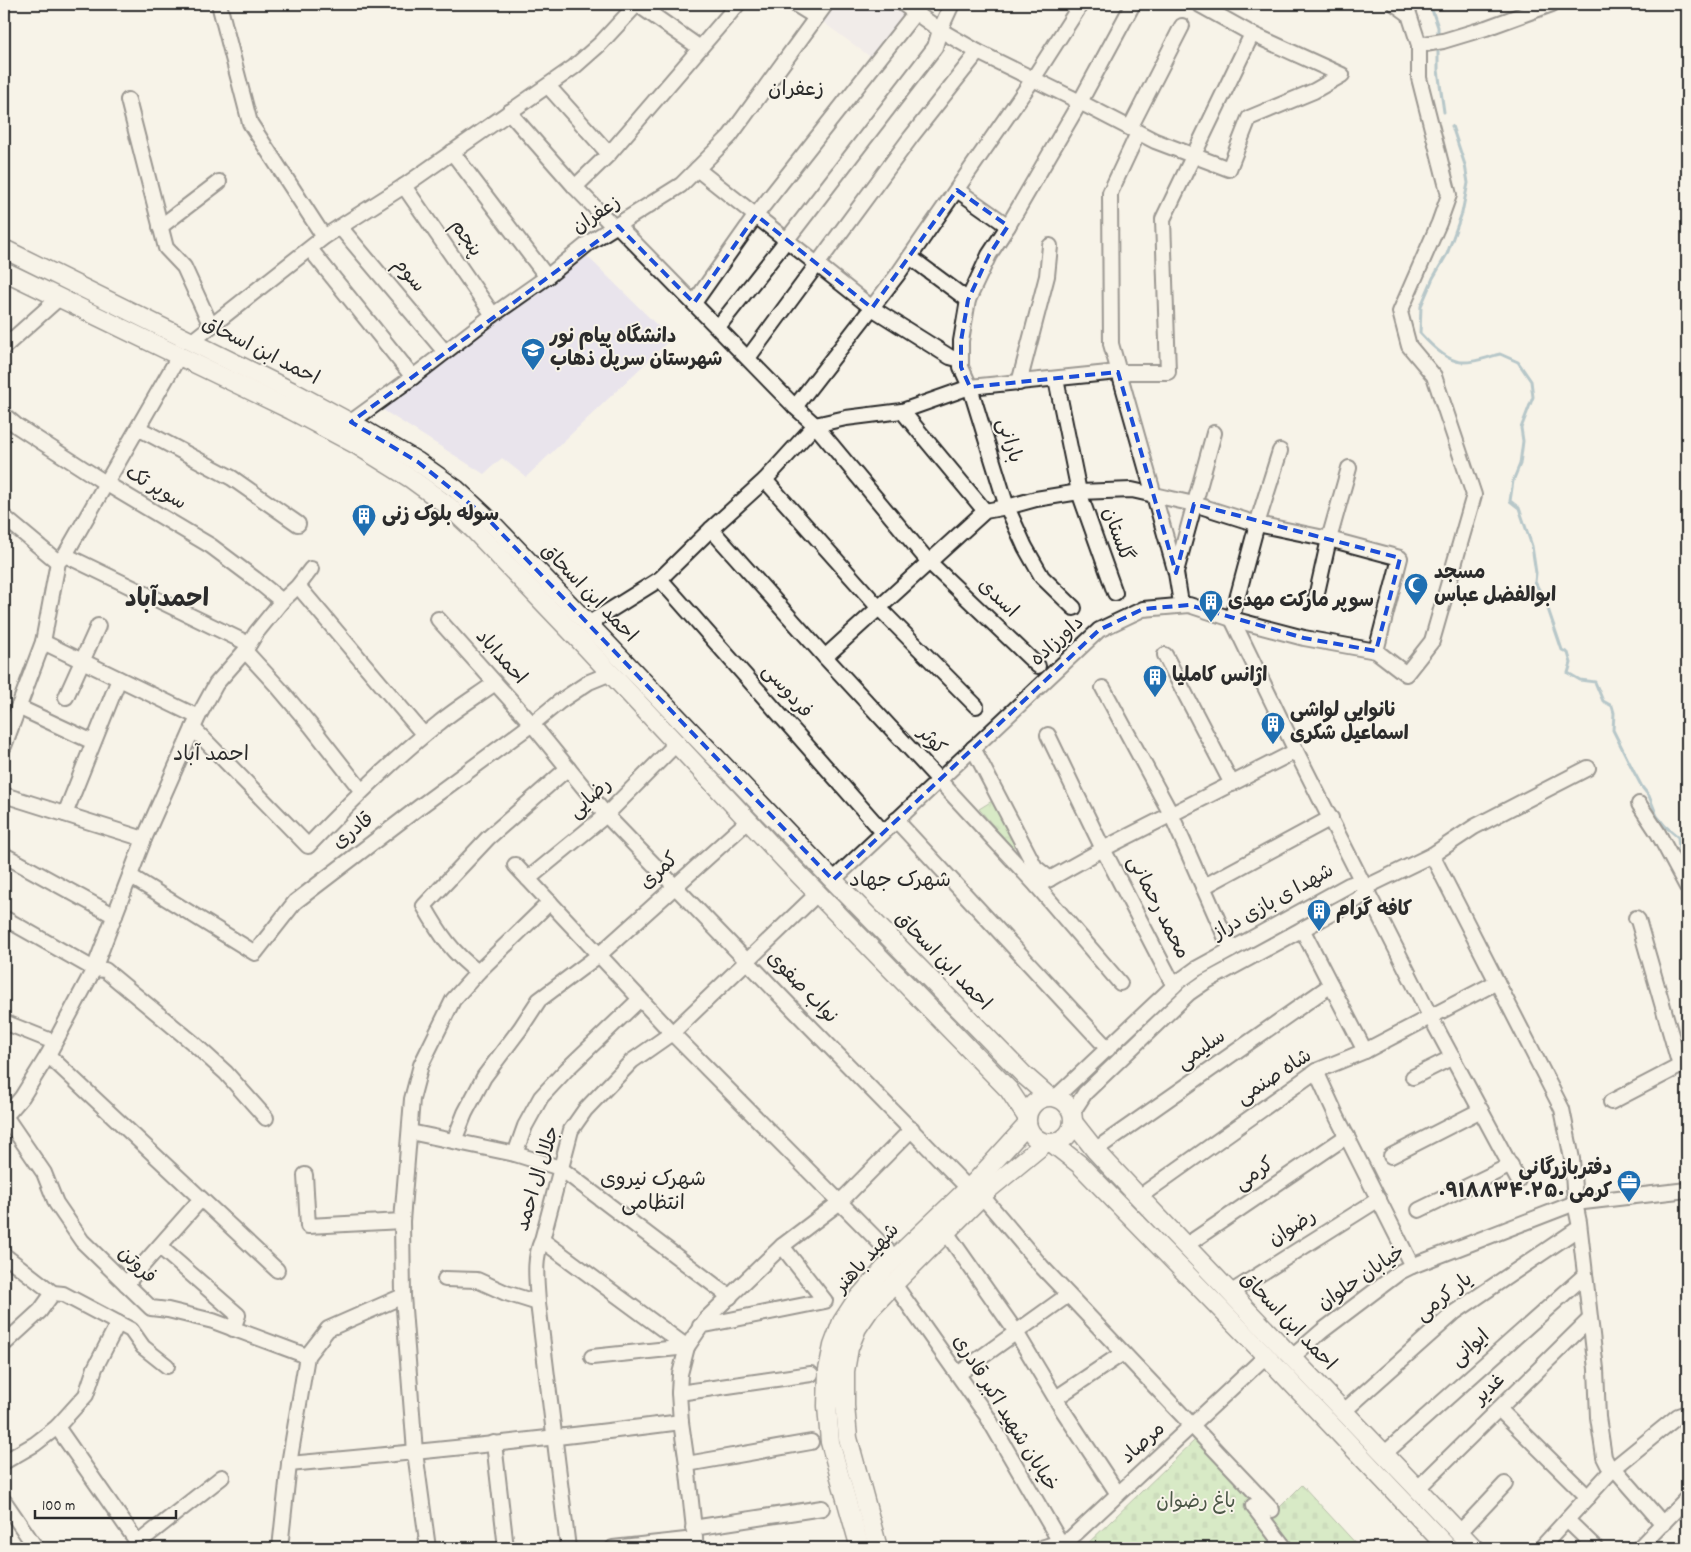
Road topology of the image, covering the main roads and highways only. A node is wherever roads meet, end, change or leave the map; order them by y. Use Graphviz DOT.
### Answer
graph roads {
  1 [pos="4,248"];
  2 [pos="4,271"];
  3 [pos="590,635"];
  4 [pos="618,668"];
  5 [pos="1052,1097"];
  6 [pos="1073,1117"];
  7 [pos="1027,1121"];
  8 [pos="1048,1143"];
  9 [pos="976,1192"];
  10 [pos="903,1258"];
  11 [pos="889,1281"];
  12 [pos="859,1548"];
  13 [pos="878,1548"];
  14 [pos="1448,1548"];
  15 [pos="1474,1548"];
  1 -- 3 [label="main road, احمد ابن اسحاق"];
  2 -- 3 [label="main road, احمد ابن اسحاق"];
  3 -- 4 [label="main road, احمد ابن اسحاق"];
  4 -- 5 [label="main road, احمد ابن اسحاق"];
  4 -- 7 [label="main road, احمد ابن اسحاق"];
  5 -- 6 [label="main road"];
  5 -- 7 [label="main road"];
  6 -- 8 [label="main road"];
  6 -- 15 [label="main road, احمد ابن اسحاق"];
  7 -- 8 [label="main road"];
  7 -- 9 [label="main road, شهید باهنر"];
  8 -- 9 [label="main road, شهید باهنر"];
  8 -- 14 [label="main road, احمد ابن اسحاق"];
  9 -- 10 [label="main road, شهید باهنر"];
  9 -- 10 [label="main road, شهید باهنر"];
  10 -- 11 [label="main road, شهید باهنر"];
  11 -- 12 [label="main road, شهید باهنر"];
  11 -- 13 [label="main road, شهید باهنر"];
}
